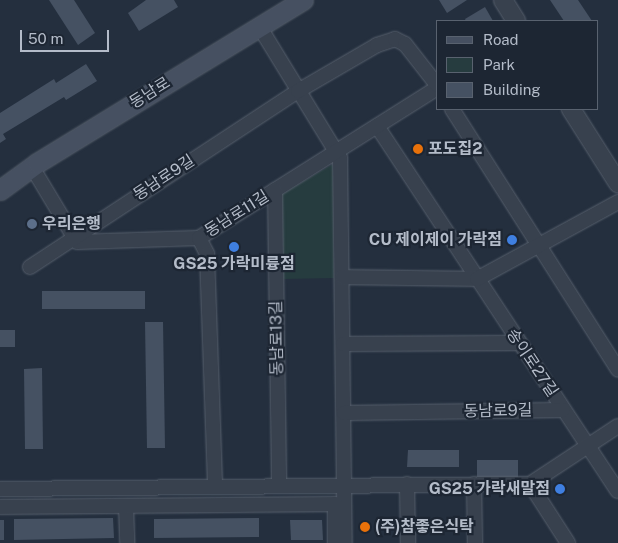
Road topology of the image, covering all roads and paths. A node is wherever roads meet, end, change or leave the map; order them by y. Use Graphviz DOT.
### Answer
graph roads {
  1 [pos="303,0"];
  2 [pos="502,0"];
  3 [pos="515,20"];
  4 [pos="259,26"];
  5 [pos="436,86"];
  6 [pos="436,88"];
  7 [pos="298,90"];
  8 [pos="453,110"];
  9 [pos="572,110"];
  10 [pos="377,126"];
  11 [pos="336,153"];
  12 [pos="32,167"];
  13 [pos="618,183"];
  14 [pos="0,190"];
  15 [pos="275,190"];
  16 [pos="618,202"];
  17 [pos="73,236"];
  18 [pos="199,238"];
  19 [pos="538,245"];
  20 [pos="30,267"];
  21 [pos="342,278"];
  22 [pos="477,279"];
  23 [pos="518,342"];
  24 [pos="343,344"];
  25 [pos="618,370"];
  26 [pos="563,410"];
  27 [pos="344,413"];
  28 [pos="618,426"];
  29 [pos="588,446"];
  30 [pos="407,484"];
  31 [pos="474,484"];
  32 [pos="530,484"];
  33 [pos="345,485"];
  34 [pos="216,486"];
  35 [pos="279,486"];
  36 [pos="0,489"];
  37 [pos="618,491"];
  38 [pos="126,506"];
  39 [pos="0,507"];
  40 [pos="127,543"];
  41 [pos="335,543"];
  42 [pos="346,543"];
  43 [pos="408,543"];
  44 [pos="475,543"];
  45 [pos="568,543"];
  1 -- 4 [label="main road, 동남로"];
  2 -- 3 [label="street"];
  4 -- 7 [label="street"];
  4 -- 12 [label="main road, 동남로"];
  5 -- 7 [label="street, 동남로11길"];
  6 -- 10 [label="street, 동남로11길"];
  7 -- 11 [label="street"];
  7 -- 17 [label="street, 동남로9길"];
  8 -- 19 [label="street"];
  9 -- 13 [label="street"];
  10 -- 11 [label="street, 동남로11길"];
  10 -- 22 [label="street"];
  11 -- 15 [label="street, 동남로11길"];
  11 -- 21 [label="street"];
  12 -- 14 [label="main road, 동남로"];
  12 -- 17 [label="street"];
  15 -- 18 [label="street, 동남로11길"];
  15 -- 35 [label="street, 동남로13길"];
  16 -- 19 [label="street"];
  17 -- 18 [label="street, 동남로11길"];
  17 -- 20 [label="street, 동남로9길"];
  18 -- 34 [label="street"];
  19 -- 22 [label="street"];
  19 -- 25 [label="street"];
  21 -- 22 [label="street"];
  21 -- 24 [label="street"];
  22 -- 23 [label="street, 송이로27길"];
  23 -- 24 [label="street"];
  23 -- 26 [label="street, 송이로27길"];
  24 -- 27 [label="street"];
  26 -- 27 [label="street, 동남로9길"];
  26 -- 29 [label="street, 송이로27길"];
  27 -- 33 [label="street"];
  28 -- 29 [label="street"];
  29 -- 32 [label="street"];
  29 -- 37 [label="street"];
  30 -- 31 [label="street"];
  30 -- 33 [label="street"];
  30 -- 43 [label="street"];
  31 -- 32 [label="street"];
  31 -- 44 [label="street"];
  32 -- 45 [label="street"];
  33 -- 35 [label="street"];
  33 -- 42 [label="street"];
  34 -- 35 [label="street"];
  34 -- 36 [label="street"];
  38 -- 39 [label="street"];
  38 -- 40 [label="street"];
  38 -- 41 [label="street"];
}
